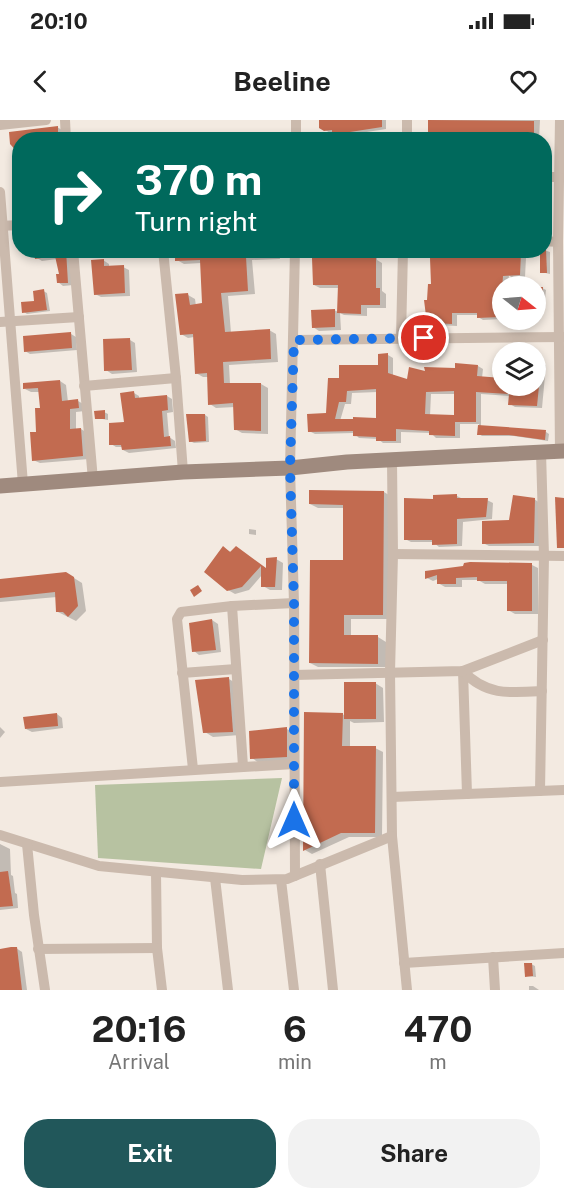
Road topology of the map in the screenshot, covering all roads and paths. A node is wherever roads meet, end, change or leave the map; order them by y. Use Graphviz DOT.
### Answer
graph roads {
  1 [pos="46,120"];
  2 [pos="560,120"];
  3 [pos="0,125"];
  4 [pos="552,177"];
  5 [pos="558,177"];
  6 [pos="0,192"];
  7 [pos="1,226"];
  8 [pos="552,242"];
  9 [pos="558,242"];
  10 [pos="75,258"];
  11 [pos="164,258"];
  12 [pos="295,258"];
  13 [pos="403,258"];
  14 [pos="79,316"];
  15 [pos="5,322"];
  16 [pos="401,338"];
  17 [pos="562,338"];
  18 [pos="294,340"];
  19 [pos="176,378"];
  20 [pos="84,386"];
  21 [pos="562,451"];
  22 [pos="541,452"];
  23 [pos="392,461"];
  24 [pos="290,468"];
  25 [pos="183,472"];
  26 [pos="93,480"];
  27 [pos="23,484"];
  28 [pos="0,486"];
  29 [pos="393,554"];
  30 [pos="544,556"];
  31 [pos="564,556"];
  32 [pos="294,603"];
  33 [pos="232,606"];
  34 [pos="543,640"];
  35 [pos="236,669"];
  36 [pos="463,671"];
  37 [pos="390,672"];
  38 [pos="182,673"];
  39 [pos="294,675"];
  40 [pos="542,691"];
  41 [pos="294,764"];
  42 [pos="243,766"];
  43 [pos="193,769"];
  44 [pos="0,782"];
  45 [pos="564,790"];
  46 [pos="540,791"];
  47 [pos="467,794"];
  48 [pos="392,797"];
  49 [pos="0,835"];
  50 [pos="392,836"];
  51 [pos="27,844"];
  52 [pos="320,864"];
  53 [pos="156,873"];
  54 [pos="295,876"];
  55 [pos="215,879"];
  56 [pos="280,880"];
  57 [pos="157,948"];
  58 [pos="38,949"];
  59 [pos="564,953"];
  60 [pos="493,957"];
  61 [pos="404,963"];
  62 [pos="45,990"];
  63 [pos="162,990"];
  64 [pos="228,990"];
  65 [pos="294,990"];
  66 [pos="333,990"];
  67 [pos="407,990"];
  68 [pos="495,990"];
  1 -- 3 [label="street"];
  2 -- 5 [label="street"];
  4 -- 5 [label="street"];
  5 -- 9 [label="street"];
  6 -- 7 [label="street"];
  7 -- 15 [label="street"];
  8 -- 9 [label="street"];
  9 -- 17 [label="street"];
  10 -- 14 [label="street"];
  11 -- 19 [label="street"];
  12 -- 18 [label="street"];
  13 -- 16 [label="street"];
  14 -- 15 [label="street"];
  14 -- 20 [label="street"];
  15 -- 27 [label="street"];
  16 -- 17 [label="street"];
  16 -- 18 [label="street"];
  17 -- 21 [label="street"];
  18 -- 24 [label="street"];
  19 -- 20 [label="street"];
  19 -- 25 [label="street"];
  20 -- 26 [label="street"];
  21 -- 22 [label="street"];
  22 -- 23 [label="street"];
  22 -- 30 [label="street"];
  23 -- 24 [label="street"];
  23 -- 29 [label="street"];
  24 -- 25 [label="street"];
  24 -- 32 [label="street"];
  25 -- 26 [label="street"];
  26 -- 27 [label="street"];
  27 -- 28 [label="street"];
  29 -- 30 [label="street"];
  29 -- 37 [label="street"];
  30 -- 31 [label="street"];
  30 -- 34 [label="street"];
  32 -- 33 [label="street"];
  32 -- 39 [label="street"];
  33 -- 35 [label="street"];
  33 -- 38 [label="street"];
  34 -- 36 [label="street"];
  34 -- 40 [label="street"];
  35 -- 38 [label="street"];
  35 -- 42 [label="street"];
  36 -- 37 [label="street"];
  36 -- 40 [label="street"];
  36 -- 47 [label="street"];
  37 -- 39 [label="street"];
  37 -- 48 [label="street"];
  38 -- 43 [label="street"];
  39 -- 41 [label="street"];
  40 -- 46 [label="street"];
  41 -- 42 [label="street"];
  41 -- 54 [label="street"];
  42 -- 43 [label="street"];
  43 -- 44 [label="street"];
  45 -- 46 [label="street"];
  46 -- 47 [label="street"];
  47 -- 48 [label="street"];
  48 -- 50 [label="street"];
  49 -- 51 [label="street"];
  50 -- 52 [label="street"];
  50 -- 61 [label="street"];
  51 -- 53 [label="street"];
  51 -- 58 [label="street"];
  52 -- 54 [label="street"];
  52 -- 66 [label="street"];
  53 -- 55 [label="street"];
  53 -- 57 [label="street"];
  54 -- 56 [label="street"];
  55 -- 56 [label="street"];
  55 -- 64 [label="street"];
  56 -- 65 [label="street"];
  57 -- 58 [label="street"];
  57 -- 63 [label="street"];
  58 -- 62 [label="street"];
  59 -- 60 [label="street"];
  60 -- 61 [label="street"];
  60 -- 68 [label="street"];
  61 -- 67 [label="street"];
}
